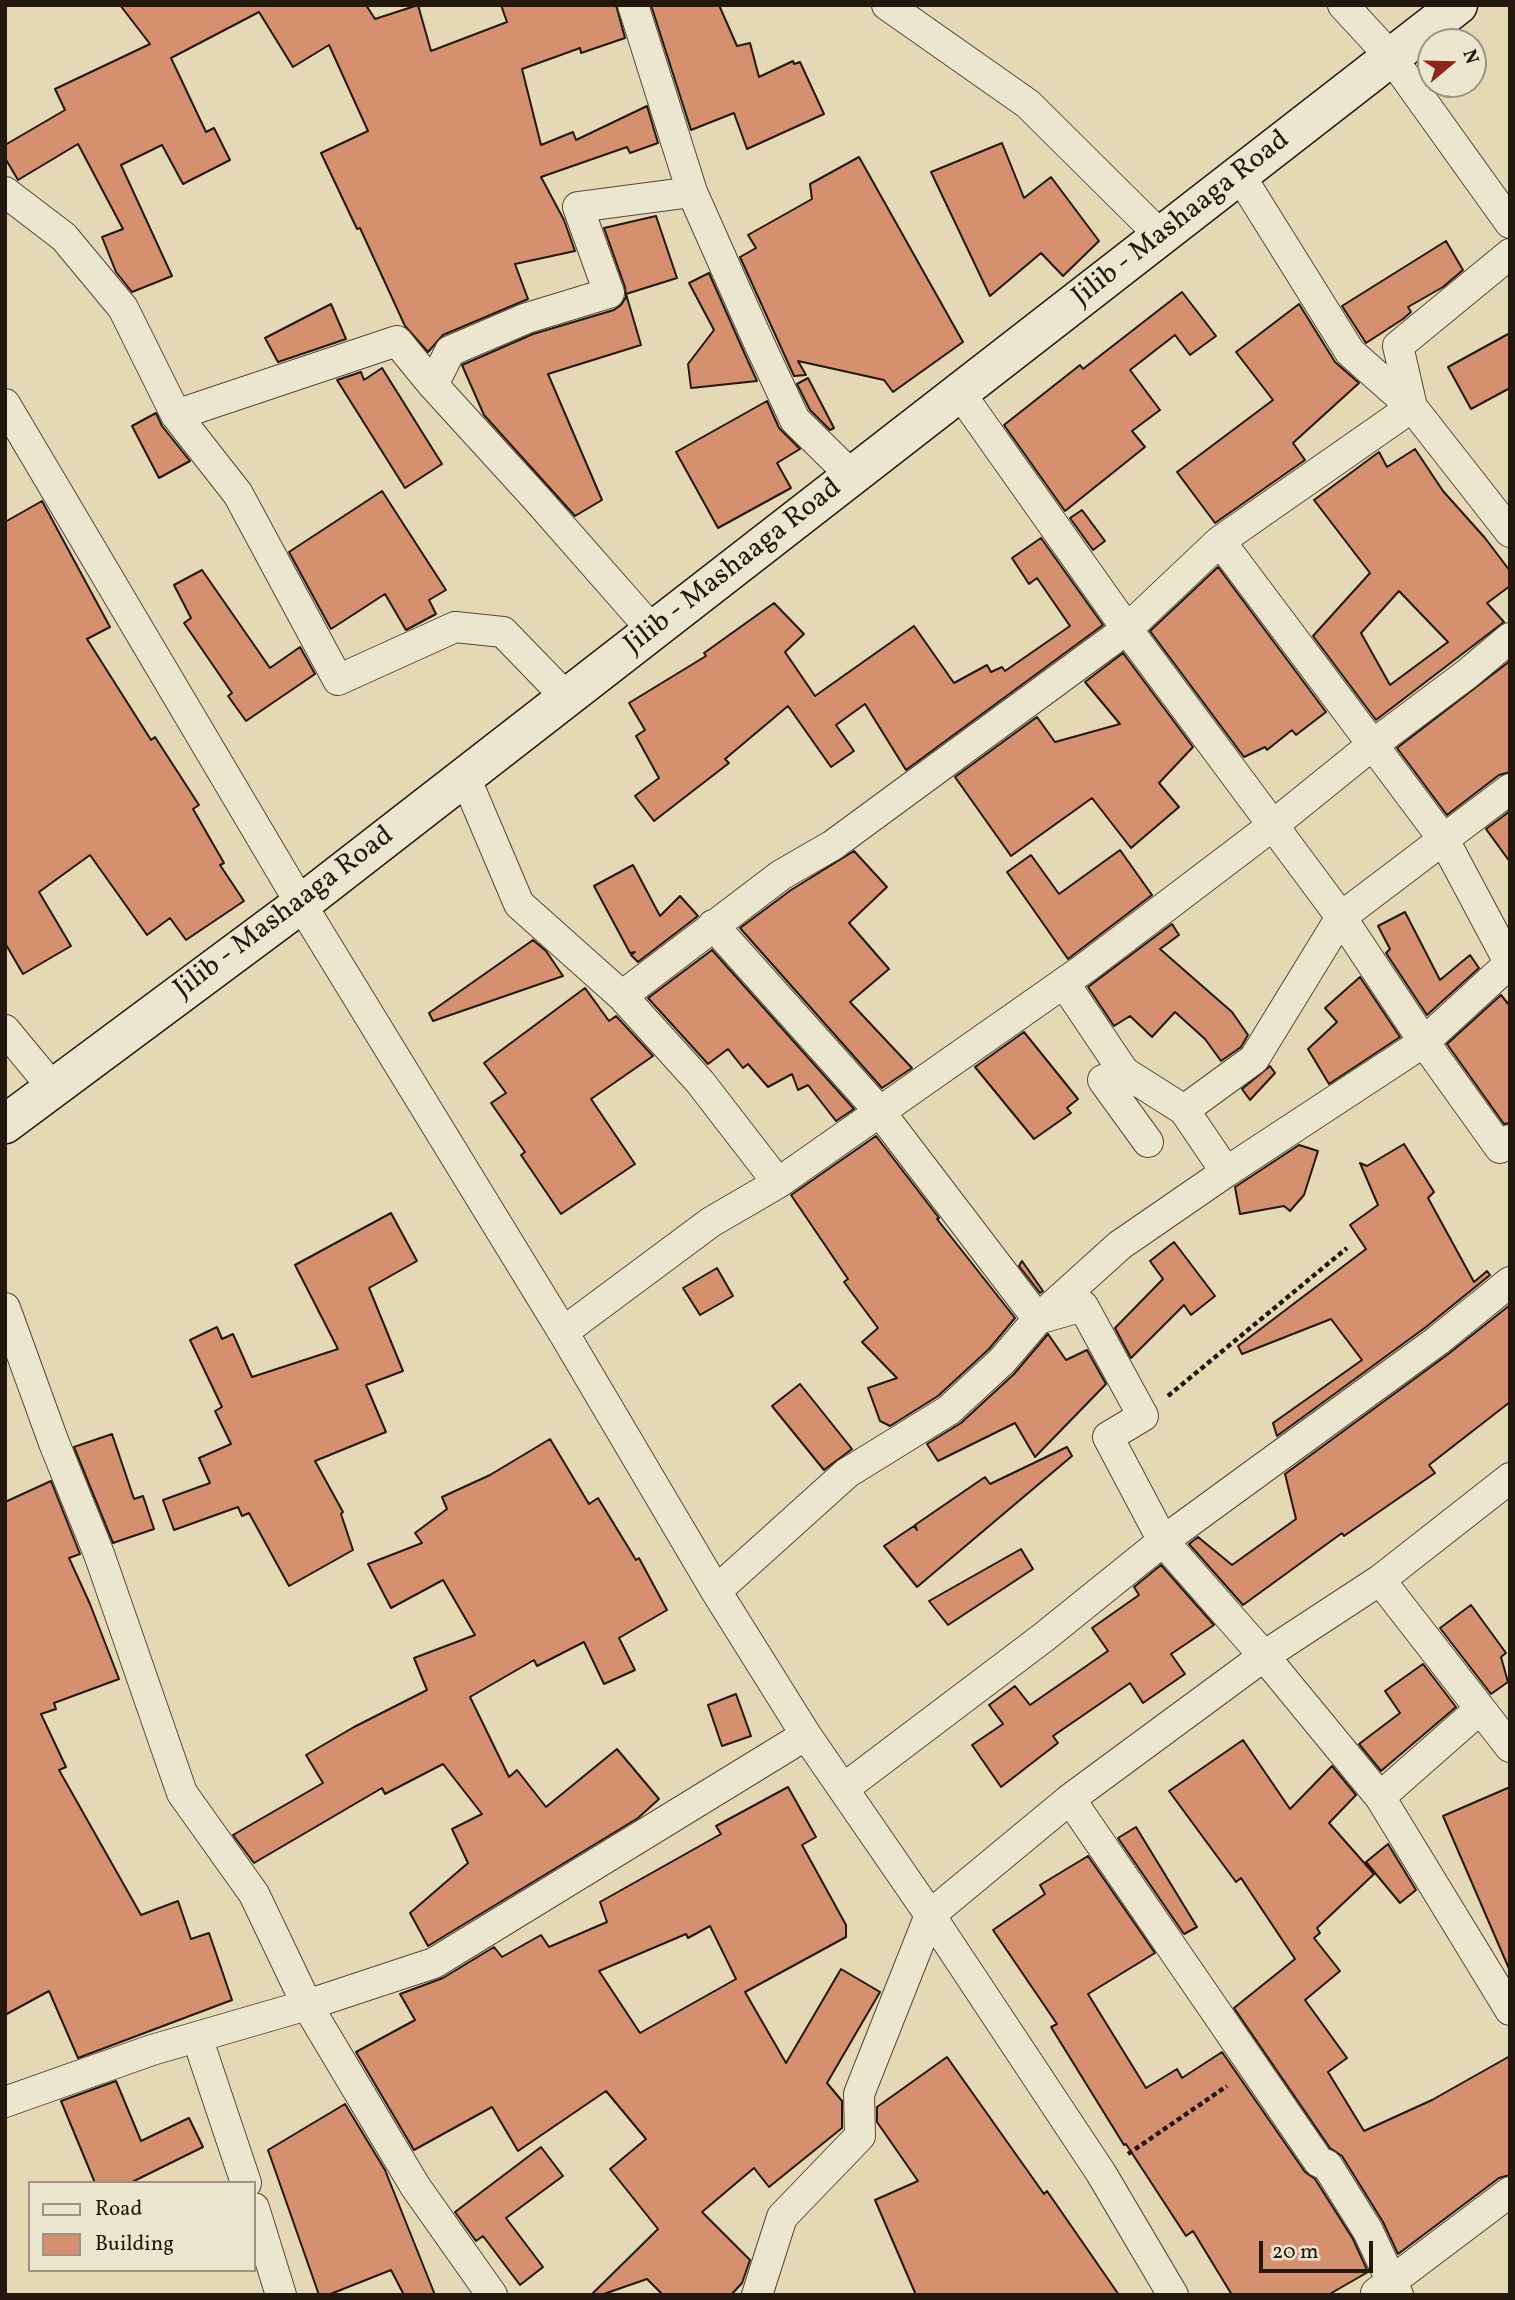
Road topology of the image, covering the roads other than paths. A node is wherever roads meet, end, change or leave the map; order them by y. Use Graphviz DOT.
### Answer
graph roads {
  1 [pos="887,5"];
  2 [pos="1343,5"];
  3 [pos="1458,5"];
  4 [pos="635,6"];
  5 [pos="1391,57"];
  6 [pos="1239,174"];
  7 [pos="5,192"];
  8 [pos="692,192"];
  9 [pos="1510,223"];
  10 [pos="1161,236"];
  11 [pos="1510,254"];
  12 [pos="433,385"];
  13 [pos="960,393"];
  14 [pos="5,404"];
  15 [pos="1412,407"];
  16 [pos="176,415"];
  17 [pos="852,476"];
  18 [pos="1510,532"];
  19 [pos="1220,541"];
  20 [pos="1127,629"];
  21 [pos="653,631"];
  22 [pos="1510,638"];
  23 [pos="567,698"];
  24 [pos="1371,746"];
  25 [pos="465,777"];
  26 [pos="1510,789"];
  27 [pos="1272,827"];
  28 [pos="1444,840"];
  29 [pos="301,904"];
  30 [pos="1341,917"];
  31 [pos="713,925"];
  32 [pos="1510,964"];
  33 [pos="1064,983"];
  34 [pos="622,996"];
  35 [pos="5,1030"];
  36 [pos="1424,1042"];
  37 [pos="1124,1072"];
  38 [pos="53,1088"];
  39 [pos="1184,1110"];
  40 [pos="880,1112"];
  41 [pos="5,1124"];
  42 [pos="1510,1140"];
  43 [pos="1148,1142"];
  44 [pos="1226,1172"];
  45 [pos="778,1183"];
  46 [pos="1510,1282"];
  47 [pos="5,1308"];
  48 [pos="1038,1318"];
  49 [pos="563,1332"];
  50 [pos="1510,1478"];
  51 [pos="1163,1541"];
  52 [pos="1380,1580"];
  53 [pos="716,1591"];
  54 [pos="1264,1656"];
  55 [pos="1480,1709"];
  56 [pos="806,1735"];
  57 [pos="1510,1747"];
  58 [pos="843,1789"];
  59 [pos="1380,1797"];
  60 [pos="1070,1799"];
  61 [pos="930,1914"];
  62 [pos="307,2005"];
  63 [pos="1510,2010"];
  64 [pos="197,2037"];
  65 [pos="5,2102"];
  66 [pos="245,2181"];
  67 [pos="1510,2192"];
  68 [pos="256,2214"];
  69 [pos="1388,2291"];
  70 [pos="281,2295"];
  71 [pos="492,2295"];
  72 [pos="757,2295"];
  73 [pos="1173,2295"];
  1 -- 10 [label="street"];
  2 -- 5 [label="street"];
  3 -- 5 [label="main road, Jilib - Mashaaga Road"];
  4 -- 8 [label="street"];
  5 -- 6 [label="main road, Jilib - Mashaaga Road"];
  5 -- 9 [label="street"];
  6 -- 10 [label="main road, Jilib - Mashaaga Road"];
  6 -- 15 [label="street"];
  7 -- 16 [label="street"];
  8 -- 12 [label="street"];
  8 -- 17 [label="street"];
  10 -- 13 [label="main road, Jilib - Mashaaga Road"];
  11 -- 15 [label="street"];
  12 -- 16 [label="street"];
  12 -- 21 [label="street"];
  13 -- 17 [label="main road, Jilib - Mashaaga Road"];
  13 -- 20 [label="street"];
  14 -- 29 [label="street"];
  15 -- 18 [label="street"];
  15 -- 19 [label="street"];
  16 -- 23 [label="street"];
  17 -- 21 [label="main road, Jilib - Mashaaga Road"];
  19 -- 20 [label="street"];
  19 -- 24 [label="street"];
  20 -- 27 [label="street"];
  20 -- 31 [label="street"];
  21 -- 23 [label="main road, Jilib - Mashaaga Road"];
  22 -- 24 [label="street"];
  23 -- 25 [label="main road, Jilib - Mashaaga Road"];
  24 -- 27 [label="street"];
  24 -- 28 [label="street"];
  25 -- 29 [label="main road, Jilib - Mashaaga Road"];
  25 -- 34 [label="street"];
  26 -- 28 [label="street"];
  27 -- 30 [label="street"];
  27 -- 33 [label="street"];
  28 -- 30 [label="street"];
  28 -- 32 [label="street"];
  29 -- 38 [label="main road, Jilib - Mashaaga Road"];
  29 -- 49 [label="street"];
  30 -- 36 [label="street"];
  30 -- 39 [label="street"];
  31 -- 34 [label="street"];
  31 -- 40 [label="street"];
  32 -- 36 [label="street"];
  33 -- 37 [label="street"];
  33 -- 40 [label="street"];
  34 -- 45 [label="street"];
  35 -- 38 [label="street"];
  36 -- 42 [label="street"];
  36 -- 44 [label="street"];
  37 -- 39 [label="street"];
  37 -- 43 [label="street"];
  38 -- 41 [label="main road, Jilib - Mashaaga Road"];
  39 -- 44 [label="street"];
  40 -- 45 [label="street"];
  40 -- 48 [label="street"];
  44 -- 48 [label="street"];
  45 -- 49 [label="street"];
  46 -- 51 [label="street"];
  47 -- 62 [label="street"];
  48 -- 51 [label="street"];
  48 -- 53 [label="street"];
  49 -- 53 [label="street"];
  50 -- 52 [label="street"];
  51 -- 54 [label="street"];
  51 -- 58 [label="street"];
  52 -- 54 [label="street"];
  52 -- 55 [label="street"];
  53 -- 56 [label="street"];
  54 -- 59 [label="street"];
  54 -- 60 [label="street"];
  55 -- 57 [label="street"];
  55 -- 59 [label="street"];
  56 -- 58 [label="street"];
  56 -- 62 [label="street"];
  58 -- 61 [label="street"];
  59 -- 63 [label="street"];
  60 -- 61 [label="street"];
  60 -- 69 [label="street"];
  61 -- 72 [label="street"];
  61 -- 73 [label="street"];
  62 -- 64 [label="street"];
  62 -- 71 [label="street"];
  64 -- 65 [label="street"];
  64 -- 66 [label="street"];
  67 -- 69 [label="street"];
  68 -- 70 [label="street"];
}
